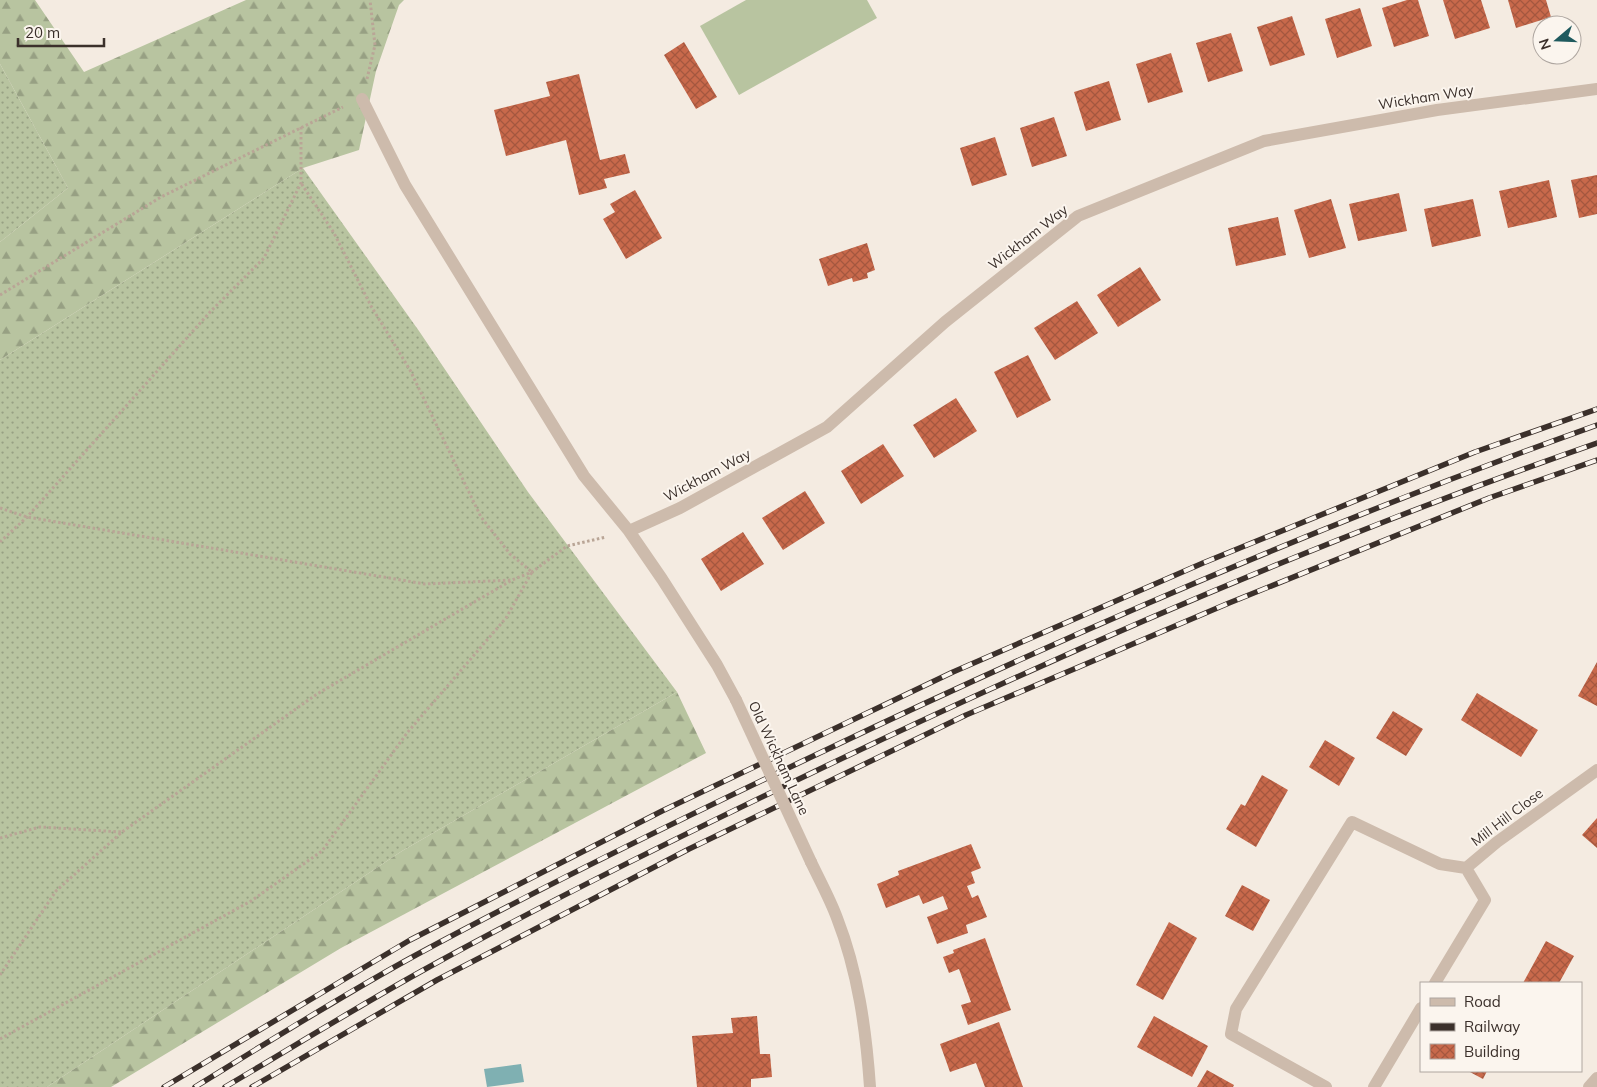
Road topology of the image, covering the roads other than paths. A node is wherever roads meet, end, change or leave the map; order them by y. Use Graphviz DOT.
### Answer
graph roads {
  1 [pos="1597,89"];
  2 [pos="362,99"];
  3 [pos="629,531"];
  4 [pos="1597,770"];
  5 [pos="1466,868"];
  6 [pos="1437,982"];
  7 [pos="1420,1010"];
  8 [pos="1597,1078"];
  9 [pos="870,1087"];
  10 [pos="1326,1087"];
  11 [pos="1374,1087"];
  12 [pos="1589,1087"];
  1 -- 3 [label="street, Wickham Way"];
  2 -- 3 [label="street, Old Wickham Lane"];
  3 -- 9 [label="street, Old Wickham Lane, bridge"];
  4 -- 5 [label="street, Mill Hill Close"];
  5 -- 6 [label="street"];
  5 -- 10 [label="street"];
  7 -- 11 [label="street"];
  8 -- 12 [label="street"];
}
